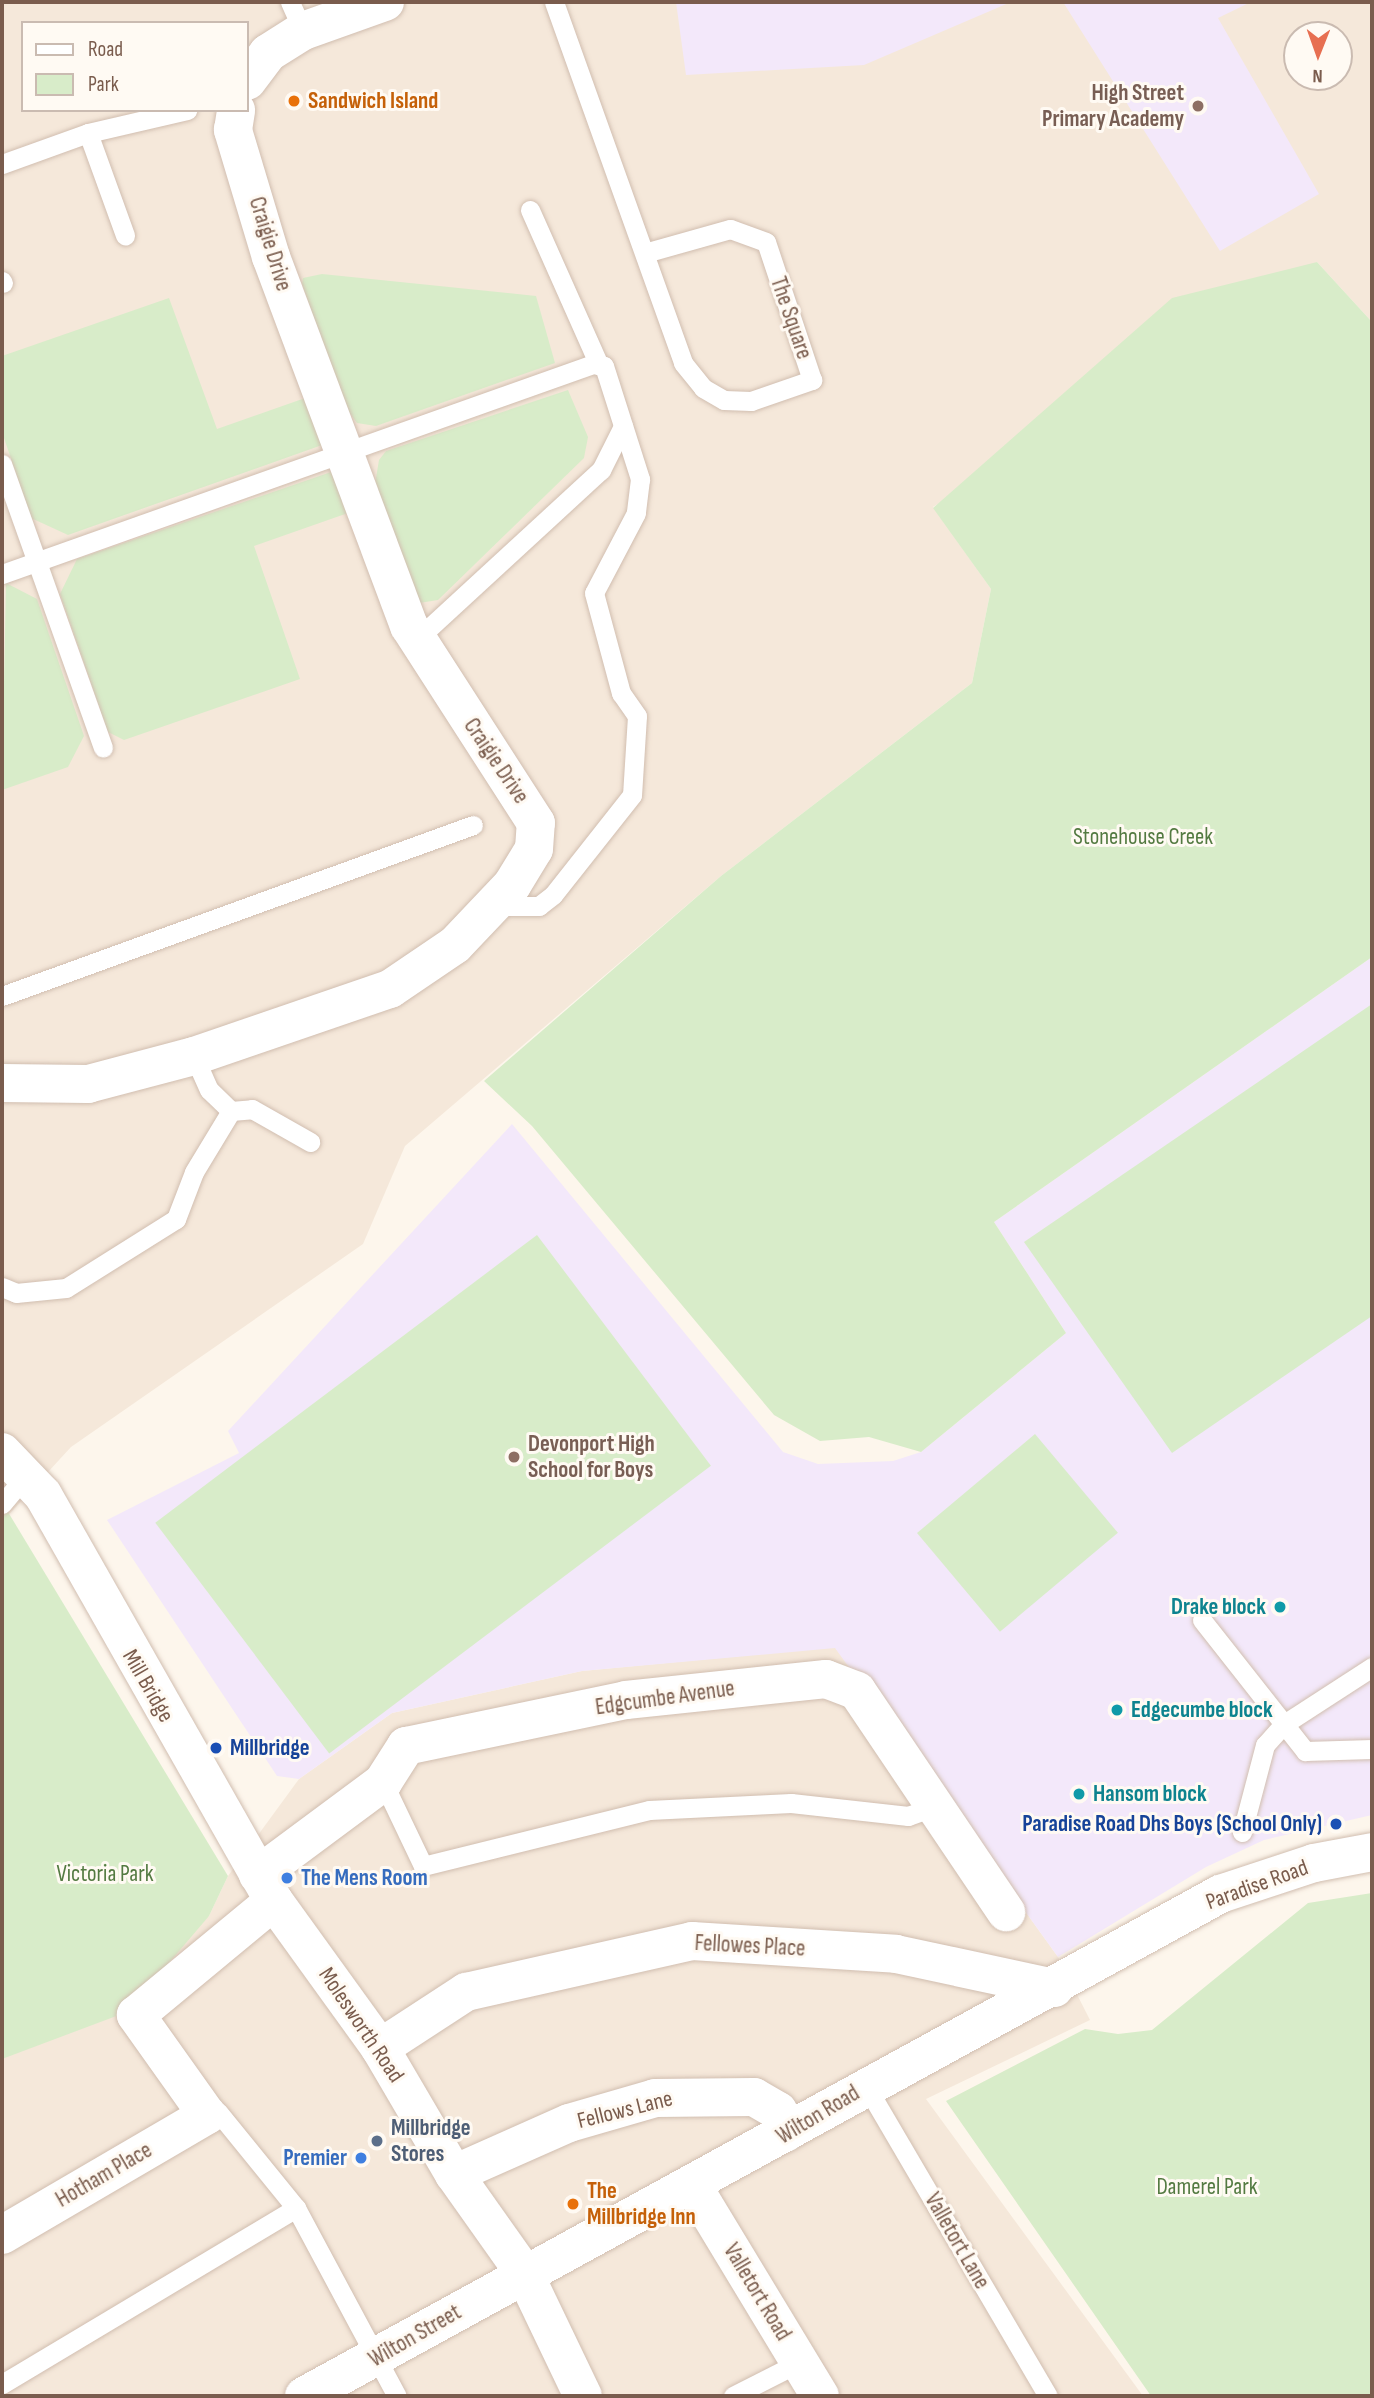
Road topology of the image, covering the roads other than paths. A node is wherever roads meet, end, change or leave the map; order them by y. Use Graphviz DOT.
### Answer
graph roads {
  1 [pos="385,2"];
  2 [pos="554,2"];
  3 [pos="296,16"];
  4 [pos="248,79"];
  5 [pos="178,112"];
  6 [pos="236,112"];
  7 [pos="88,133"];
  8 [pos="2,164"];
  9 [pos="530,210"];
  10 [pos="125,235"];
  11 [pos="648,252"];
  12 [pos="599,365"];
  13 [pos="623,426"];
  14 [pos="348,454"];
  15 [pos="2,464"];
  16 [pos="38,562"];
  17 [pos="2,574"];
  18 [pos="417,639"];
  19 [pos="103,748"];
  20 [pos="473,825"];
  21 [pos="493,906"];
  22 [pos="2,996"];
  23 [pos="194,1056"];
  24 [pos="2,1083"];
  25 [pos="231,1111"];
  26 [pos="310,1142"];
  27 [pos="2,1287"];
  28 [pos="24,1474"];
  29 [pos="2,1504"];
  30 [pos="1202,1620"];
  31 [pos="1372,1667"];
  32 [pos="1284,1724"];
  33 [pos="1372,1749"];
  34 [pos="383,1782"];
  35 [pos="935,1806"];
  36 [pos="1242,1832"];
  37 [pos="1372,1852"];
  38 [pos="266,1888"];
  39 [pos="1006,1912"];
  40 [pos="1112,1955"];
  41 [pos="1054,1988"];
  42 [pos="380,2048"];
  43 [pos="866,2086"];
  44 [pos="207,2115"];
  45 [pos="786,2133"];
  46 [pos="454,2174"];
  47 [pos="694,2188"];
  48 [pos="296,2207"];
  49 [pos="2,2235"];
  50 [pos="524,2273"];
  51 [pos="377,2358"];
  52 [pos="800,2362"];
  53 [pos="2,2384"];
  54 [pos="304,2396"];
  55 [pos="397,2396"];
  56 [pos="583,2396"];
  57 [pos="733,2396"];
  58 [pos="820,2396"];
  59 [pos="1048,2396"];
  1 -- 3 [label="street"];
  2 -- 11 [label="lane, The Square"];
  3 -- 4 [label="street"];
  5 -- 7 [label="lane"];
  6 -- 14 [label="street, Craigie Drive"];
  7 -- 8 [label="lane"];
  7 -- 10 [label="lane"];
  9 -- 12 [label="lane"];
  11 -- 11 [label="lane, The Square"];
  12 -- 13 [label="lane"];
  12 -- 14 [label="lane"];
  13 -- 18 [label="lane"];
  13 -- 21 [label="lane"];
  14 -- 16 [label="lane"];
  14 -- 18 [label="street, Craigie Drive"];
  15 -- 16 [label="lane"];
  16 -- 17 [label="lane"];
  16 -- 19 [label="lane"];
  18 -- 21 [label="street, Craigie Drive"];
  20 -- 22 [label="lane"];
  21 -- 23 [label="street, Craigie Drive"];
  23 -- 24 [label="street, Craigie Drive"];
  23 -- 25 [label="lane"];
  25 -- 26 [label="lane"];
  25 -- 27 [label="lane"];
  28 -- 29 [label="lane"];
  28 -- 38 [label="street, Mill Bridge"];
  30 -- 32 [label="lane"];
  31 -- 32 [label="lane"];
  32 -- 33 [label="lane"];
  32 -- 36 [label="lane"];
  34 -- 35 [label="lane"];
  34 -- 35 [label="street, Edgcumbe Avenue"];
  34 -- 38 [label="street, Edgcumbe Avenue"];
  35 -- 39 [label="street, Edgcumbe Avenue"];
  37 -- 40 [label="street, Paradise Road"];
  38 -- 42 [label="street, Molesworth Road"];
  38 -- 44 [label="street, Edgcumbe Avenue"];
  40 -- 41 [label="street, Wilton Road"];
  41 -- 42 [label="street, Fellowes Place"];
  41 -- 43 [label="street, Wilton Road"];
  42 -- 46 [label="street, Molesworth Road"];
  43 -- 45 [label="street, Wilton Road"];
  43 -- 59 [label="lane, Valletort Lane"];
  44 -- 48 [label="lane"];
  44 -- 49 [label="street, Hotham Place"];
  45 -- 46 [label="street, Fellows Lane"];
  45 -- 47 [label="street, Wilton Road"];
  46 -- 50 [label="street, Molesworth Road"];
  47 -- 50 [label="street, Wilton Road"];
  47 -- 52 [label="street, Valletort Road"];
  48 -- 51 [label="lane"];
  48 -- 53 [label="lane"];
  50 -- 51 [label="street, Wilton Street"];
  50 -- 56 [label="street, Molesworth Road"];
  51 -- 54 [label="street, Wilton Street"];
  51 -- 55 [label="lane"];
  52 -- 57 [label="lane"];
  52 -- 58 [label="street, Valletort Road"];
}
